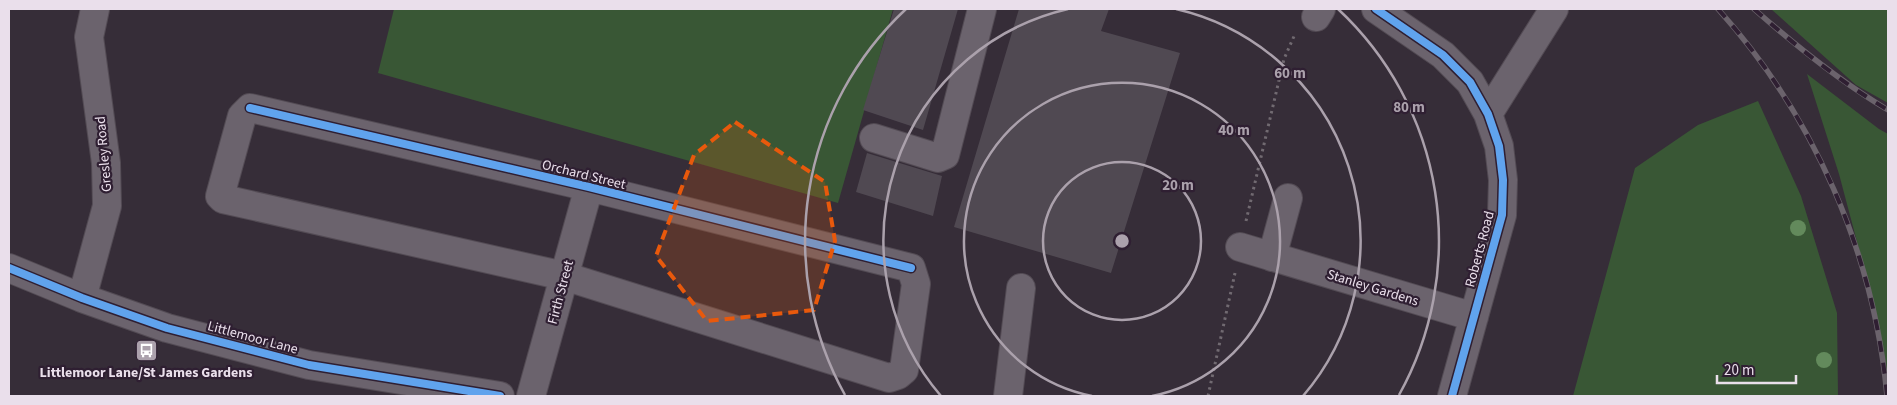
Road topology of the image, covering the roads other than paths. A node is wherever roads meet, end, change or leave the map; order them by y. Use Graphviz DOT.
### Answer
graph roads {
  1 [pos="95,9"];
  2 [pos="982,9"];
  3 [pos="1376,9"];
  4 [pos="1554,9"];
  5 [pos="1488,114"];
  6 [pos="874,138"];
  7 [pos="588,187"];
  8 [pos="1288,198"];
  9 [pos="1240,247"];
  10 [pos="1272,257"];
  11 [pos="9,268"];
  12 [pos="564,276"];
  13 [pos="1021,288"];
  14 [pos="82,298"];
  15 [pos="1474,317"];
  16 [pos="500,396"];
  17 [pos="530,396"];
  18 [pos="1008,396"];
  19 [pos="1452,396"];
  1 -- 14 [label="street, Gresley Road"];
  2 -- 6 [label="street"];
  3 -- 5 [label="street, Roberts Road"];
  4 -- 5 [label="street"];
  5 -- 15 [label="street, Roberts Road"];
  7 -- 12 [label="street, Firth Street"];
  7 -- 12 [label="street, Orchard Street"];
  7 -- 12 [label="street, Orchard Street"];
  8 -- 10 [label="street"];
  9 -- 10 [label="street, Stanley Gardens"];
  10 -- 15 [label="street, Stanley Gardens"];
  11 -- 14 [label="street, Littlemoor Lane"];
  12 -- 17 [label="street, Firth Street"];
  13 -- 18 [label="street"];
  14 -- 16 [label="street, Littlemoor Lane"];
  15 -- 19 [label="street, Roberts Road"];
}
